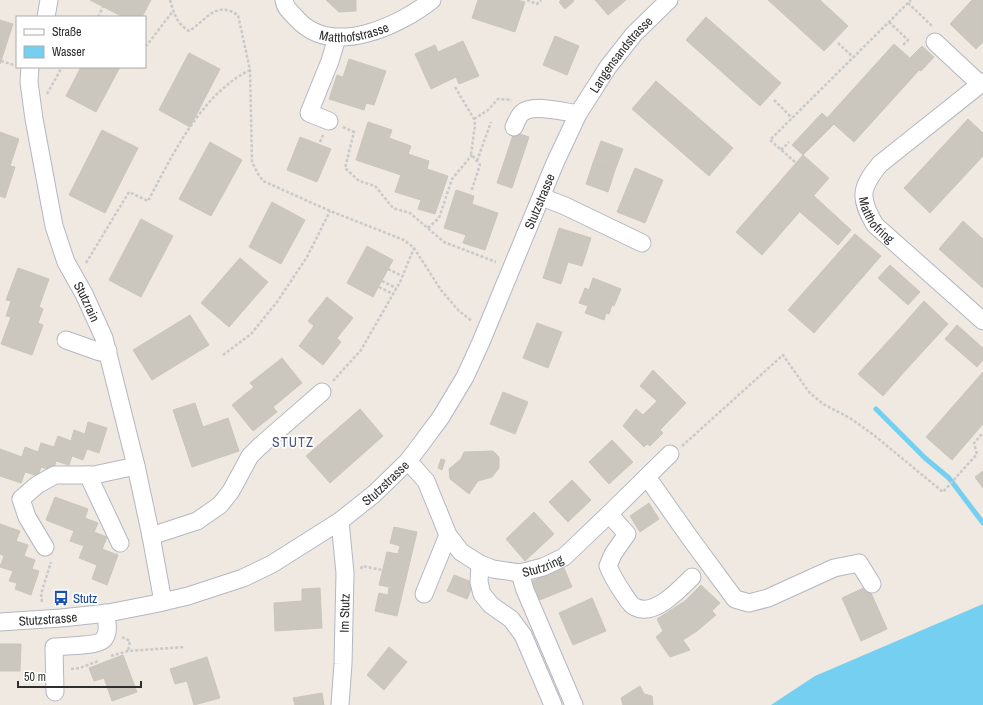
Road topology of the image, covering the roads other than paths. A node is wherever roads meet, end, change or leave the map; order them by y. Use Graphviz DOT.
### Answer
graph roads {
  1 [pos="49,0"];
  2 [pos="284,0"];
  3 [pos="432,0"];
  4 [pos="668,0"];
  5 [pos="46,16"];
  6 [pos="934,35"];
  7 [pos="337,38"];
  8 [pos="30,68"];
  9 [pos="982,83"];
  10 [pos="578,114"];
  11 [pos="328,121"];
  12 [pos="514,127"];
  13 [pos="542,197"];
  14 [pos="642,242"];
  15 [pos="983,321"];
  16 [pos="66,340"];
  17 [pos="108,351"];
  18 [pos="322,392"];
  19 [pos="670,454"];
  20 [pos="408,461"];
  21 [pos="136,466"];
  22 [pos="88,475"];
  23 [pos="647,477"];
  24 [pos="609,514"];
  25 [pos="340,521"];
  26 [pos="448,535"];
  27 [pos="151,536"];
  28 [pos="120,543"];
  29 [pos="45,547"];
  30 [pos="480,564"];
  31 [pos="520,573"];
  32 [pos="692,577"];
  33 [pos="872,584"];
  34 [pos="424,594"];
  35 [pos="163,602"];
  36 [pos="105,613"];
  37 [pos="0,622"];
  38 [pos="55,692"];
  39 [pos="340,705"];
  40 [pos="553,705"];
  41 [pos="574,705"];
  1 -- 5 [label="street"];
  2 -- 7 [label="street, Matthofstrasse"];
  3 -- 7 [label="street, Matthofstrasse"];
  4 -- 10 [label="street, Langensandstrasse"];
  6 -- 9 [label="street"];
  7 -- 11 [label="street"];
  8 -- 17 [label="street, Stutzrain"];
  9 -- 15 [label="street, Matthofring"];
  10 -- 12 [label="street"];
  10 -- 13 [label="street, Stutzstrasse"];
  13 -- 14 [label="street"];
  13 -- 20 [label="street, Stutzstrasse"];
  16 -- 17 [label="street"];
  17 -- 21 [label="street, Stutzrain"];
  18 -- 27 [label="street"];
  19 -- 23 [label="street, Stutzring"];
  20 -- 25 [label="street, Stutzstrasse"];
  20 -- 26 [label="street, Stutzring"];
  21 -- 22 [label="street"];
  21 -- 27 [label="street, Stutzrain"];
  22 -- 28 [label="street"];
  22 -- 29 [label="street"];
  23 -- 24 [label="street, Stutzring"];
  23 -- 33 [label="street"];
  24 -- 31 [label="street, Stutzring"];
  24 -- 32 [label="street"];
  25 -- 35 [label="street, Stutzstrasse"];
  25 -- 39 [label="street, Im Stutz"];
  26 -- 30 [label="street, Stutzring"];
  26 -- 34 [label="street"];
  27 -- 35 [label="street, Stutzrain"];
  30 -- 31 [label="street, Stutzring"];
  30 -- 40 [label="street"];
  31 -- 41 [label="street"];
  35 -- 36 [label="street, Stutzstrasse"];
  36 -- 37 [label="street, Stutzstrasse"];
  36 -- 38 [label="street"];
}
